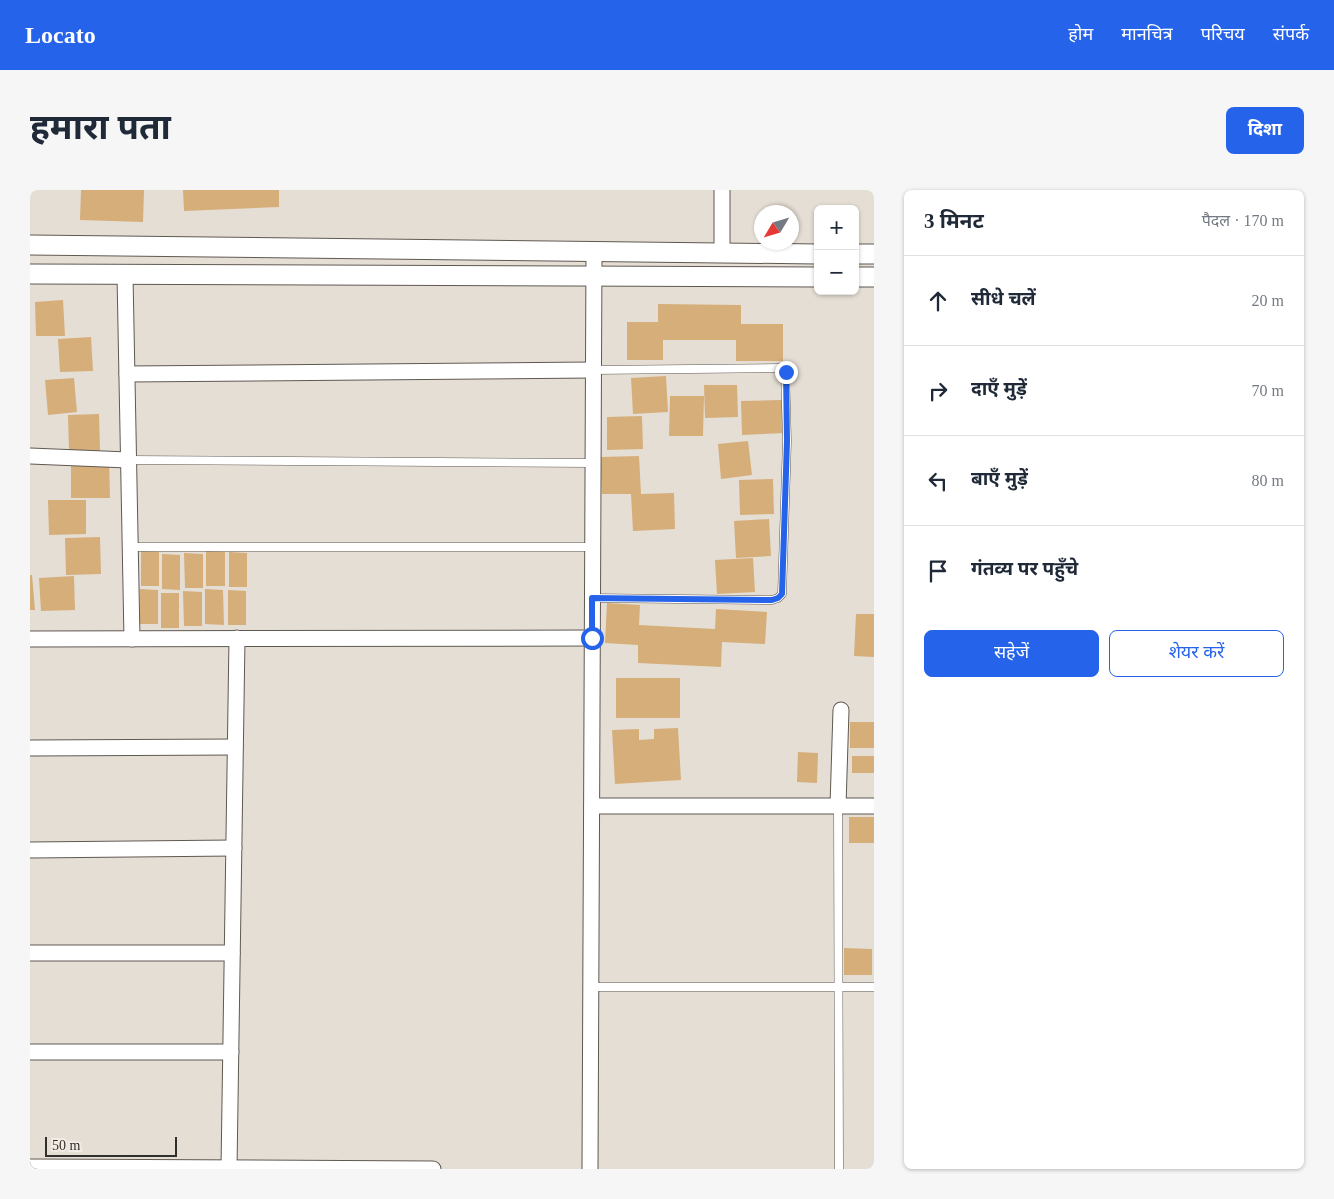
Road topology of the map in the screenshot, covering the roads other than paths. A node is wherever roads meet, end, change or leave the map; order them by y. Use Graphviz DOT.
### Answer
graph roads {
  1 [pos="722,190"];
  2 [pos="30,245"];
  3 [pos="594,252"];
  4 [pos="722,253"];
  5 [pos="814,254"];
  6 [pos="859,254"];
  7 [pos="874,254"];
  8 [pos="30,274"];
  9 [pos="125,275"];
  10 [pos="594,276"];
  11 [pos="814,277"];
  12 [pos="859,277"];
  13 [pos="874,277"];
  14 [pos="593,370"];
  15 [pos="127,374"];
  16 [pos="30,456"];
  17 [pos="128,460"];
  18 [pos="593,463"];
  19 [pos="130,547"];
  20 [pos="593,547"];
  21 [pos="592,598"];
  22 [pos="237,638"];
  23 [pos="592,638"];
  24 [pos="30,639"];
  25 [pos="132,640"];
  26 [pos="841,710"];
  27 [pos="235,746"];
  28 [pos="30,748"];
  29 [pos="592,806"];
  30 [pos="838,806"];
  31 [pos="874,806"];
  32 [pos="234,848"];
  33 [pos="30,850"];
  34 [pos="30,953"];
  35 [pos="232,953"];
  36 [pos="591,987"];
  37 [pos="838,987"];
  38 [pos="874,987"];
  39 [pos="30,1052"];
  40 [pos="231,1052"];
  41 [pos="30,1167"];
  42 [pos="158,1168"];
  43 [pos="229,1168"];
  44 [pos="386,1169"];
  45 [pos="434,1169"];
  46 [pos="590,1169"];
  47 [pos="839,1169"];
  1 -- 4 [label="street"];
  2 -- 3 [label="street"];
  3 -- 4 [label="street"];
  3 -- 10 [label="street"];
  4 -- 5 [label="street"];
  6 -- 7 [label="street"];
  8 -- 9 [label="street"];
  9 -- 10 [label="street"];
  9 -- 15 [label="street"];
  10 -- 11 [label="street"];
  10 -- 14 [label="street"];
  12 -- 13 [label="street"];
  14 -- 15 [label="street"];
  14 -- 18 [label="street"];
  14 -- 21 [label="lane"];
  15 -- 17 [label="street"];
  16 -- 17 [label="street"];
  17 -- 18 [label="lane"];
  17 -- 19 [label="street"];
  18 -- 20 [label="street"];
  19 -- 20 [label="lane"];
  19 -- 25 [label="street"];
  20 -- 21 [label="street"];
  21 -- 23 [label="street"];
  22 -- 23 [label="street"];
  22 -- 25 [label="street"];
  22 -- 27 [label="street"];
  23 -- 29 [label="street"];
  24 -- 25 [label="street"];
  26 -- 30 [label="street"];
  27 -- 28 [label="street"];
  27 -- 32 [label="street"];
  29 -- 30 [label="street"];
  29 -- 36 [label="street"];
  30 -- 31 [label="street"];
  30 -- 37 [label="lane"];
  32 -- 33 [label="street"];
  32 -- 35 [label="street"];
  34 -- 35 [label="street"];
  35 -- 40 [label="street"];
  36 -- 37 [label="lane"];
  36 -- 46 [label="street"];
  37 -- 38 [label="lane"];
  37 -- 47 [label="lane"];
  39 -- 40 [label="street"];
  40 -- 43 [label="street"];
  41 -- 42 [label="street"];
  42 -- 43 [label="street"];
  43 -- 44 [label="street"];
  44 -- 45 [label="street"];
}
